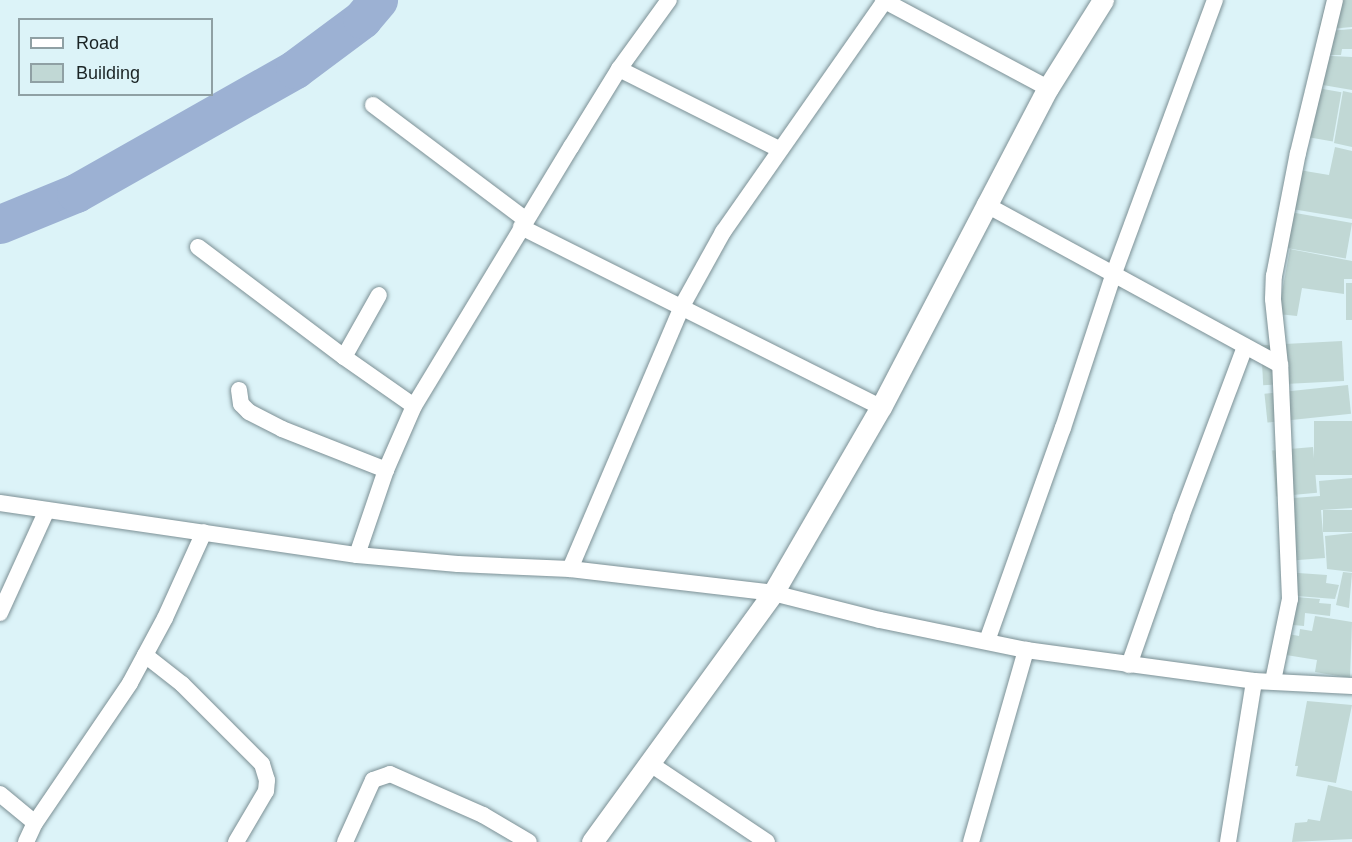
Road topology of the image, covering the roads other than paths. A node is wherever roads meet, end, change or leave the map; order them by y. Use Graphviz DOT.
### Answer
graph roads {
  1 [pos="669,0"];
  2 [pos="1103,0"];
  3 [pos="1215,0"];
  4 [pos="1335,0"];
  5 [pos="884,1"];
  6 [pos="619,69"];
  7 [pos="1048,88"];
  8 [pos="373,105"];
  9 [pos="779,149"];
  10 [pos="985,204"];
  11 [pos="524,223"];
  12 [pos="198,247"];
  13 [pos="1114,273"];
  14 [pos="380,295"];
  15 [pos="682,306"];
  16 [pos="1245,347"];
  17 [pos="344,357"];
  18 [pos="1281,365"];
  19 [pos="239,390"];
  20 [pos="414,406"];
  21 [pos="881,407"];
  22 [pos="386,470"];
  23 [pos="0,503"];
  24 [pos="46,512"];
  25 [pos="204,532"];
  26 [pos="357,555"];
  27 [pos="570,569"];
  28 [pos="773,593"];
  29 [pos="0,613"];
  30 [pos="987,641"];
  31 [pos="1026,650"];
  32 [pos="145,655"];
  33 [pos="1129,665"];
  34 [pos="1254,681"];
  35 [pos="1273,681"];
  36 [pos="1352,686"];
  37 [pos="649,763"];
  38 [pos="0,794"];
  39 [pos="35,823"];
  40 [pos="26,842"];
  41 [pos="236,842"];
  42 [pos="345,842"];
  43 [pos="529,842"];
  44 [pos="592,842"];
  45 [pos="767,842"];
  46 [pos="971,842"];
  47 [pos="1228,842"];
  1 -- 6 [label="street"];
  2 -- 7 [label="street"];
  3 -- 13 [label="street"];
  4 -- 18 [label="street"];
  5 -- 7 [label="street"];
  5 -- 9 [label="street"];
  6 -- 9 [label="street"];
  6 -- 11 [label="street"];
  7 -- 10 [label="street"];
  8 -- 11 [label="street"];
  9 -- 15 [label="street"];
  10 -- 13 [label="street"];
  10 -- 21 [label="street"];
  11 -- 15 [label="street"];
  11 -- 20 [label="street"];
  12 -- 17 [label="street"];
  13 -- 16 [label="street"];
  13 -- 30 [label="street"];
  14 -- 17 [label="street"];
  15 -- 21 [label="street"];
  15 -- 27 [label="street"];
  16 -- 18 [label="street"];
  16 -- 33 [label="street"];
  17 -- 20 [label="street"];
  18 -- 35 [label="street"];
  19 -- 22 [label="street"];
  20 -- 22 [label="street"];
  21 -- 28 [label="street"];
  22 -- 26 [label="street"];
  23 -- 24 [label="street"];
  24 -- 25 [label="street"];
  24 -- 29 [label="street"];
  25 -- 26 [label="street"];
  25 -- 32 [label="street"];
  26 -- 27 [label="street"];
  27 -- 28 [label="street"];
  28 -- 30 [label="street"];
  28 -- 37 [label="street"];
  30 -- 31 [label="street"];
  31 -- 33 [label="street"];
  31 -- 46 [label="street"];
  32 -- 39 [label="street"];
  32 -- 41 [label="street"];
  33 -- 34 [label="street"];
  34 -- 35 [label="street"];
  34 -- 47 [label="street"];
  35 -- 36 [label="street"];
  37 -- 44 [label="street"];
  37 -- 45 [label="street"];
  38 -- 39 [label="street"];
  39 -- 40 [label="street"];
  42 -- 43 [label="street"];
}
